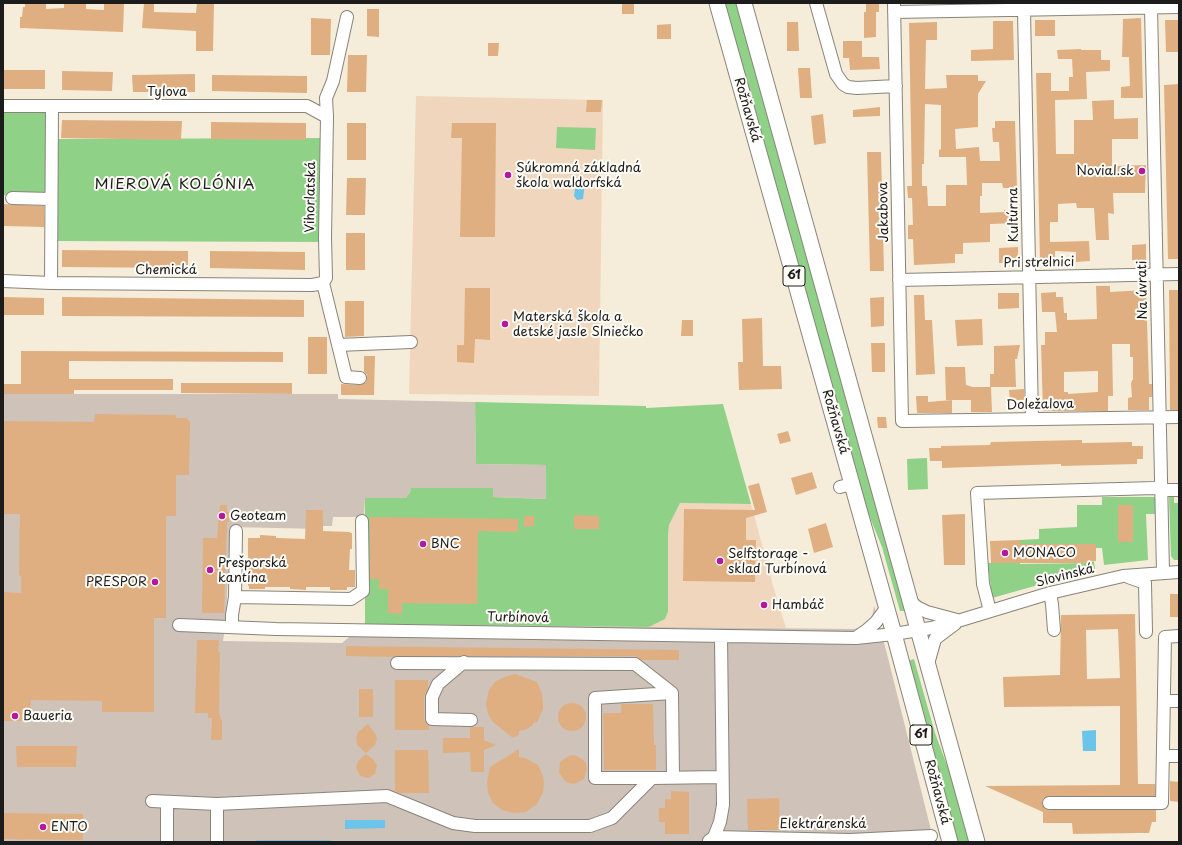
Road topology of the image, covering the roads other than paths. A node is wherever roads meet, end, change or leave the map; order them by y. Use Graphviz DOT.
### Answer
graph roads {
  1 [pos="718,3"];
  2 [pos="744,3"];
  3 [pos="816,3"];
  4 [pos="1151,7"];
  5 [pos="1179,7"];
  6 [pos="894,8"];
  7 [pos="1024,10"];
  8 [pos="347,18"];
  9 [pos="896,86"];
  10 [pos="3,106"];
  11 [pos="52,106"];
  12 [pos="328,117"];
  13 [pos="12,198"];
  14 [pos="51,199"];
  15 [pos="1157,274"];
  16 [pos="1179,274"];
  17 [pos="1029,277"];
  18 [pos="324,280"];
  19 [pos="899,280"];
  20 [pos="3,281"];
  21 [pos="51,283"];
  22 [pos="410,342"];
  23 [pos="338,345"];
  24 [pos="360,378"];
  25 [pos="1179,417"];
  26 [pos="1160,418"];
  27 [pos="1032,419"];
  28 [pos="902,421"];
  29 [pos="1161,488"];
  30 [pos="1179,490"];
  31 [pos="362,521"];
  32 [pos="236,531"];
  33 [pos="1163,572"];
  34 [pos="1179,572"];
  35 [pos="1124,576"];
  36 [pos="1050,593"];
  37 [pos="235,597"];
  38 [pos="911,602"];
  39 [pos="887,607"];
  40 [pos="990,611"];
  41 [pos="960,620"];
  42 [pos="179,625"];
  43 [pos="232,627"];
  44 [pos="919,630"];
  45 [pos="1054,630"];
  46 [pos="1146,632"];
  47 [pos="894,634"];
  48 [pos="721,636"];
  49 [pos="1179,636"];
  50 [pos="856,638"];
  51 [pos="464,662"];
  52 [pos="397,663"];
  53 [pos="928,664"];
  54 [pos="672,693"];
  55 [pos="1164,701"];
  56 [pos="1179,701"];
  57 [pos="471,720"];
  58 [pos="1164,756"];
  59 [pos="1179,756"];
  60 [pos="673,777"];
  61 [pos="722,777"];
  62 [pos="652,778"];
  63 [pos="152,801"];
  64 [pos="167,803"];
  65 [pos="1049,803"];
  66 [pos="217,804"];
  67 [pos="931,836"];
  68 [pos="711,839"];
  69 [pos="167,842"];
  70 [pos="217,842"];
  71 [pos="950,842"];
  72 [pos="977,842"];
  1 -- 39 [label="main road, Rožňavská / 61"];
  2 -- 38 [label="main road, Rožňavská / 61"];
  3 -- 9 [label="street"];
  4 -- 5 [label="street"];
  4 -- 7 [label="street"];
  4 -- 15 [label="street, Na úvrati"];
  6 -- 7 [label="street"];
  6 -- 9 [label="street, Jakabova"];
  7 -- 17 [label="street, Kultúrna"];
  8 -- 12 [label="street, Vihorlatská"];
  9 -- 19 [label="street, Jakabova"];
  10 -- 11 [label="street, Tylova"];
  11 -- 12 [label="street, Tylova"];
  11 -- 14 [label="street"];
  12 -- 18 [label="street, Vihorlatská"];
  13 -- 14 [label="street"];
  14 -- 21 [label="street"];
  15 -- 16 [label="street, Pri strelnici"];
  15 -- 17 [label="street, Pri strelnici"];
  15 -- 26 [label="street, Na úvrati"];
  17 -- 19 [label="street, Pri strelnici"];
  17 -- 27 [label="street, Kultúrna"];
  18 -- 21 [label="street, Chemická"];
  18 -- 23 [label="street, Vihorlatská"];
  19 -- 28 [label="street, Jakabova"];
  20 -- 21 [label="street, Chemická"];
  22 -- 23 [label="street"];
  23 -- 24 [label="street, Vihorlatská"];
  25 -- 26 [label="street, Doležalova"];
  26 -- 27 [label="street, Doležalova"];
  26 -- 29 [label="street, Na úvrati"];
  27 -- 28 [label="street, Doležalova"];
  29 -- 30 [label="street"];
  29 -- 33 [label="street, Na úvrati"];
  29 -- 40 [label="street"];
  31 -- 37 [label="street"];
  32 -- 37 [label="street"];
  33 -- 34 [label="street, Slovinská"];
  33 -- 35 [label="street, Slovinská"];
  35 -- 36 [label="street, Slovinská"];
  35 -- 46 [label="street"];
  36 -- 40 [label="street, Slovinská"];
  36 -- 45 [label="street"];
  37 -- 43 [label="street"];
  38 -- 41 [label="street"];
  38 -- 44 [label="main road, Rožňavská / 61"];
  39 -- 47 [label="main road, Rožňavská / 61"];
  39 -- 50 [label="street"];
  40 -- 41 [label="street, Slovinská"];
  41 -- 44 [label="street, Slovinská"];
  41 -- 53 [label="street, Slovinská"];
  42 -- 43 [label="street, Turbínová"];
  43 -- 48 [label="street, Turbínová"];
  44 -- 47 [label="street, Slovinská"];
  44 -- 53 [label="main road, Rožňavská / 61"];
  47 -- 50 [label="street, Turbínová"];
  47 -- 71 [label="main road, Rožňavská / 61"];
  48 -- 50 [label="street, Turbínová"];
  48 -- 61 [label="street, Elektrárenská"];
  49 -- 55 [label="street"];
  51 -- 52 [label="street"];
  51 -- 54 [label="street"];
  51 -- 57 [label="street"];
  53 -- 72 [label="main road, Rožňavská / 61"];
  54 -- 60 [label="street"];
  54 -- 62 [label="street"];
  55 -- 56 [label="street"];
  55 -- 58 [label="street"];
  58 -- 59 [label="street"];
  58 -- 65 [label="street"];
  60 -- 61 [label="street"];
  60 -- 62 [label="street"];
  61 -- 68 [label="street, Elektrárenská"];
  62 -- 66 [label="street"];
  63 -- 64 [label="street"];
  64 -- 66 [label="street"];
  64 -- 69 [label="street"];
  66 -- 70 [label="street"];
  67 -- 68 [label="street, Elektrárenská"];
}
